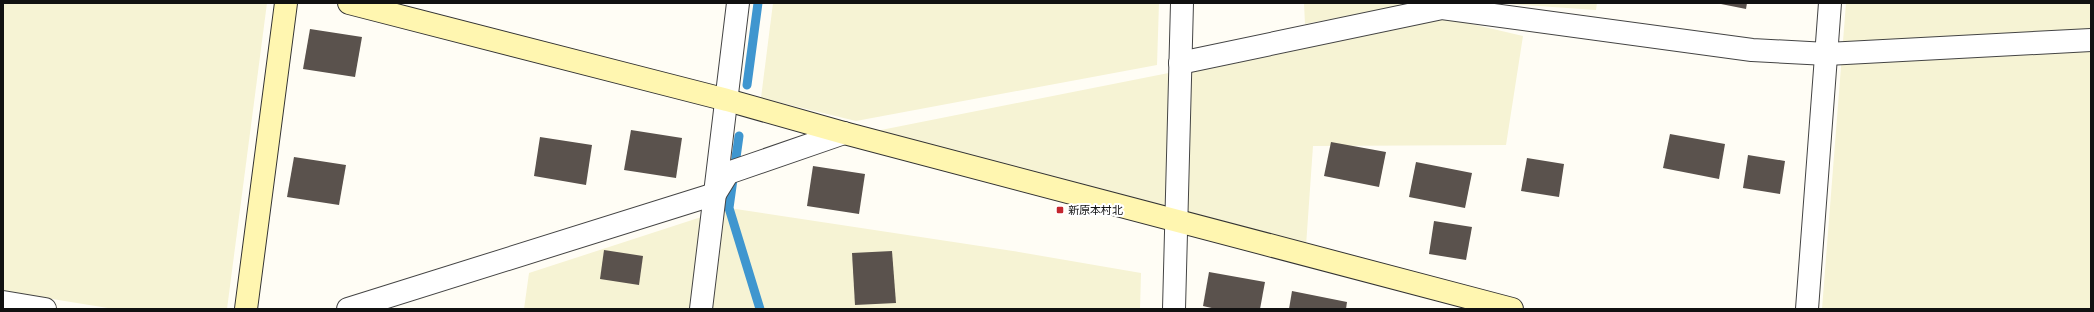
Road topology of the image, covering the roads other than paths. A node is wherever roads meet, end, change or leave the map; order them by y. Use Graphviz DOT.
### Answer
graph roads {
  1 [pos="286,3"];
  2 [pos="348,3"];
  3 [pos="738,3"];
  4 [pos="1182,3"];
  5 [pos="1830,3"];
  6 [pos="2091,40"];
  7 [pos="1827,54"];
  8 [pos="1180,63"];
  9 [pos="727,100"];
  10 [pos="844,133"];
  11 [pos="715,194"];
  12 [pos="1176,221"];
  13 [pos="3,302"];
  14 [pos="1485,306"];
  15 [pos="44,309"];
  16 [pos="246,309"];
  17 [pos="348,309"];
  18 [pos="701,309"];
  19 [pos="1174,309"];
  20 [pos="1512,309"];
  21 [pos="1807,309"];
  1 -- 16 [label="street"];
  2 -- 9 [label="street"];
  3 -- 9 [label="street"];
  4 -- 8 [label="street"];
  5 -- 7 [label="street"];
  6 -- 7 [label="street"];
  7 -- 8 [label="street"];
  7 -- 21 [label="street"];
  8 -- 12 [label="street"];
  9 -- 10 [label="street"];
  9 -- 11 [label="street"];
  10 -- 11 [label="street"];
  10 -- 12 [label="street"];
  11 -- 17 [label="street"];
  11 -- 18 [label="street"];
  12 -- 14 [label="street"];
  12 -- 19 [label="street"];
  13 -- 15 [label="street"];
  14 -- 20 [label="street"];
}
